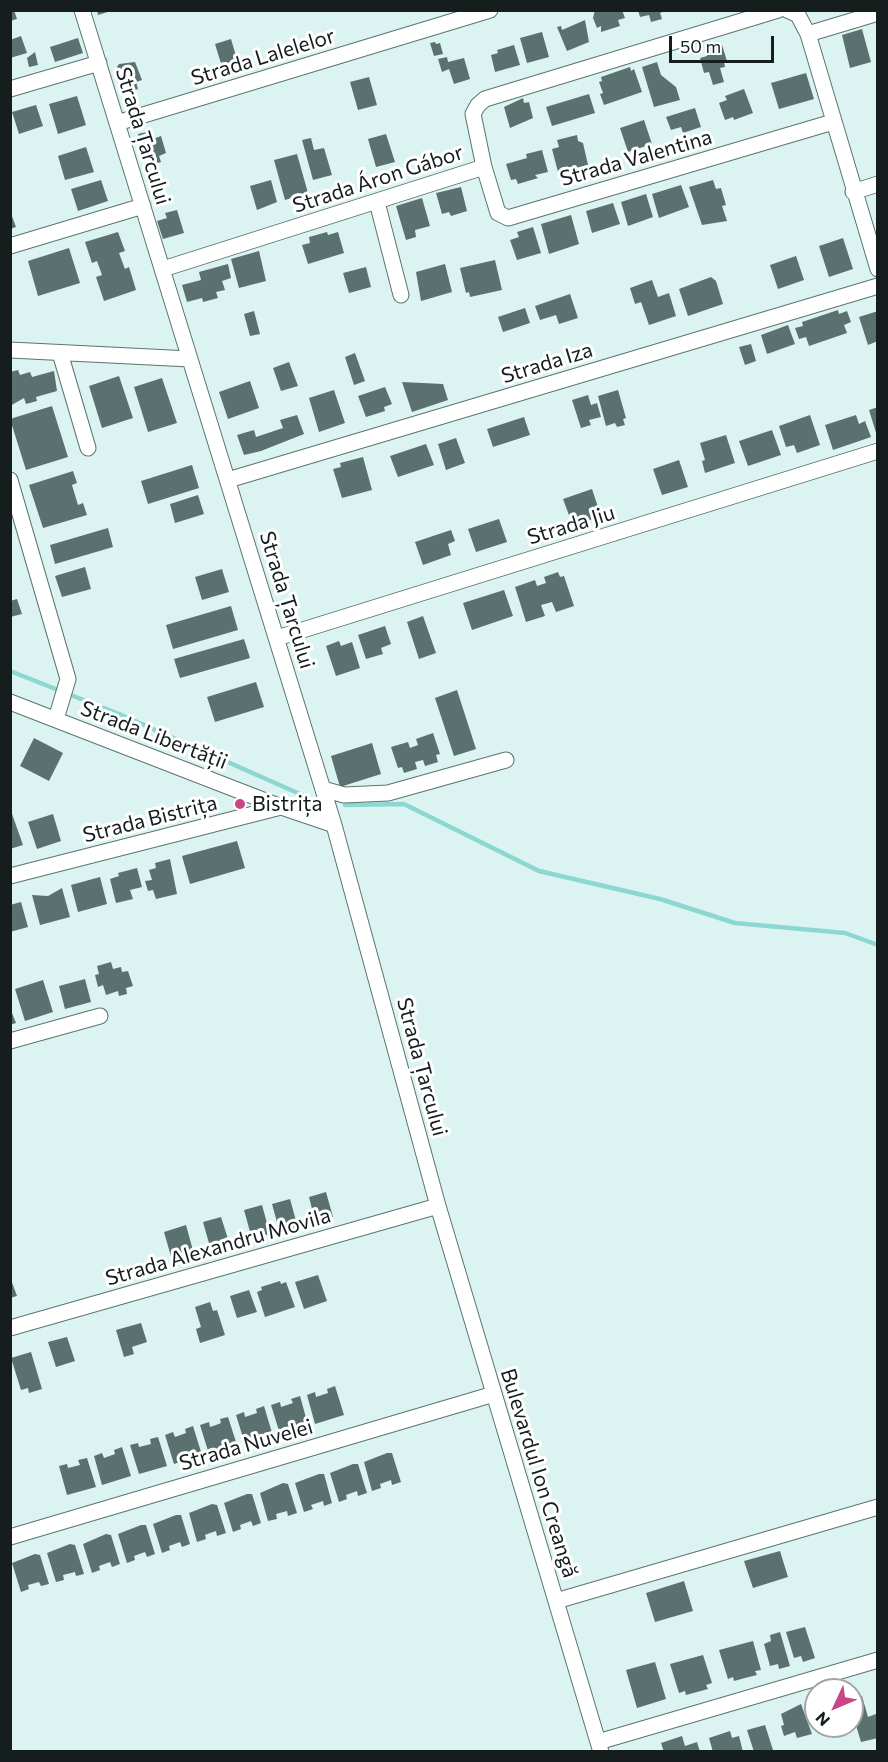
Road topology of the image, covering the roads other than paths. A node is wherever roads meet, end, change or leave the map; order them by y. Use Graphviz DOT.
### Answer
graph roads {
  1 [pos="82,10"];
  2 [pos="490,10"];
  3 [pos="778,10"];
  4 [pos="787,10"];
  5 [pos="829,10"];
  6 [pos="878,13"];
  7 [pos="834,26"];
  8 [pos="808,34"];
  9 [pos="99,63"];
  10 [pos="10,90"];
  11 [pos="833,122"];
  12 [pos="117,123"];
  13 [pos="484,167"];
  14 [pos="878,184"];
  15 [pos="853,192"];
  16 [pos="377,201"];
  17 [pos="143,206"];
  18 [pos="10,246"];
  19 [pos="163,269"];
  20 [pos="878,269"];
  21 [pos="878,286"];
  22 [pos="401,295"];
  23 [pos="10,350"];
  24 [pos="60,353"];
  25 [pos="190,359"];
  26 [pos="88,448"];
  27 [pos="878,451"];
  28 [pos="10,480"];
  29 [pos="228,480"];
  30 [pos="277,638"];
  31 [pos="10,702"];
  32 [pos="56,719"];
  33 [pos="506,760"];
  34 [pos="323,789"];
  35 [pos="281,807"];
  36 [pos="334,825"];
  37 [pos="10,876"];
  38 [pos="100,1016"];
  39 [pos="10,1041"];
  40 [pos="438,1206"];
  41 [pos="10,1328"];
  42 [pos="494,1394"];
  43 [pos="878,1507"];
  44 [pos="10,1537"];
  45 [pos="556,1601"];
  46 [pos="878,1660"];
  47 [pos="599,1747"];
  1 -- 9 [label="street, Strada Țarcului"];
  2 -- 12 [label="street, Strada Lalelelor"];
  3 -- 13 [label="street, Strada Áron Gábor"];
  4 -- 8 [label="street"];
  5 -- 7 [label="street"];
  6 -- 7 [label="street"];
  7 -- 8 [label="street"];
  8 -- 11 [label="street"];
  9 -- 10 [label="street"];
  9 -- 12 [label="street, Strada Țarcului"];
  11 -- 13 [label="street, Strada Valentina"];
  11 -- 15 [label="street"];
  12 -- 17 [label="street, Strada Țarcului"];
  13 -- 16 [label="street, Strada Áron Gábor"];
  14 -- 15 [label="street"];
  15 -- 20 [label="street"];
  16 -- 19 [label="street, Strada Áron Gábor"];
  16 -- 22 [label="street"];
  17 -- 18 [label="street"];
  17 -- 19 [label="street, Strada Țarcului"];
  19 -- 25 [label="street, Strada Țarcului"];
  21 -- 29 [label="street, Strada Iza"];
  23 -- 24 [label="street"];
  24 -- 25 [label="street"];
  24 -- 26 [label="street"];
  25 -- 29 [label="street, Strada Țarcului"];
  27 -- 30 [label="street, Strada Jiu"];
  28 -- 32 [label="street"];
  29 -- 30 [label="street, Strada Țarcului"];
  30 -- 34 [label="street, Strada Țarcului"];
  31 -- 32 [label="street, Strada Libertății"];
  32 -- 35 [label="street, Strada Libertății"];
  33 -- 34 [label="street"];
  34 -- 36 [label="street, Strada Țarcului"];
  35 -- 36 [label="street"];
  35 -- 37 [label="street, Strada Bistrița"];
  36 -- 40 [label="street, Strada Țarcului"];
  38 -- 39 [label="street"];
  40 -- 41 [label="street, Strada Alexandru Movila"];
  40 -- 42 [label="street, Bulevardul Ion Creangă"];
  42 -- 44 [label="street, Strada Nuvelei"];
  42 -- 45 [label="street, Bulevardul Ion Creangă"];
  43 -- 45 [label="street"];
  45 -- 47 [label="street, Bulevardul Ion Creangă"];
  46 -- 47 [label="street"];
}
